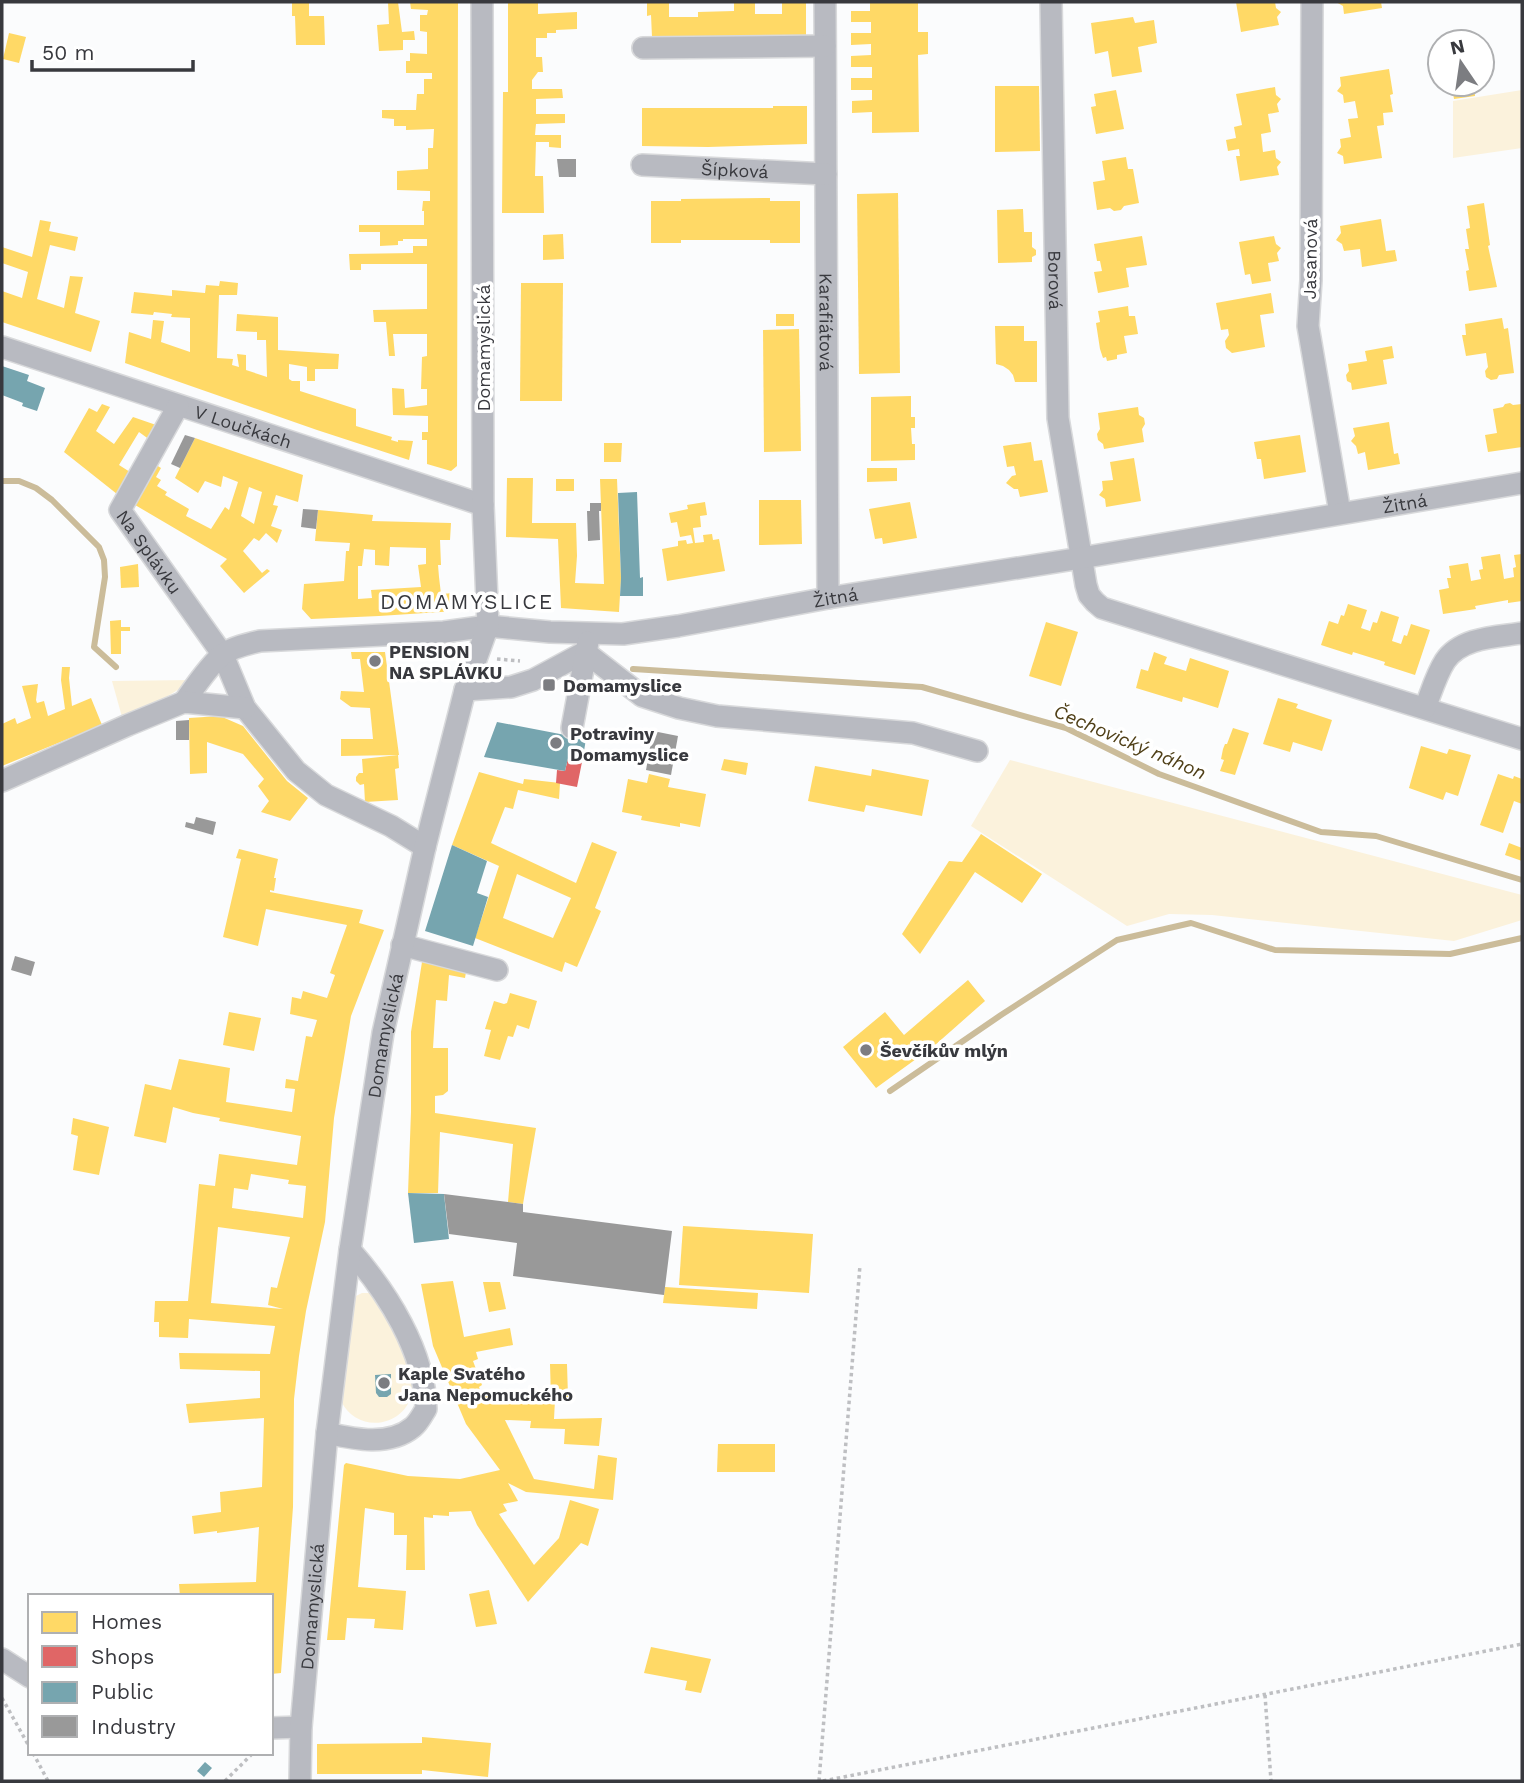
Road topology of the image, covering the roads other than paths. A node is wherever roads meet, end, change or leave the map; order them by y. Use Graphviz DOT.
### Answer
graph roads {
  1 [pos="482,2"];
  2 [pos="825,2"];
  3 [pos="1051,2"];
  4 [pos="1312,2"];
  5 [pos="825,46"];
  6 [pos="643,48"];
  7 [pos="642,165"];
  8 [pos="826,174"];
  9 [pos="2,347"];
  10 [pos="178,406"];
  11 [pos="1522,482"];
  12 [pos="483,505"];
  13 [pos="1340,513"];
  14 [pos="1081,558"];
  15 [pos="828,598"];
  16 [pos="488,626"];
  17 [pos="1522,632"];
  18 [pos="587,642"];
  19 [pos="223,655"];
  20 [pos="465,691"];
  21 [pos="184,702"];
  22 [pos="245,708"];
  23 [pos="1425,708"];
  24 [pos="572,727"];
  25 [pos="1522,739"];
  26 [pos="977,751"];
  27 [pos="2,781"];
  28 [pos="425,847"];
  29 [pos="402,945"];
  30 [pos="497,970"];
  31 [pos="350,1250"];
  32 [pos="327,1433"];
  33 [pos="2,1659"];
  34 [pos="28,1676"];
  35 [pos="301,1727"];
  36 [pos="273,1728"];
  37 [pos="300,1781"];
  1 -- 12 [label="street, Domamyslická"];
  2 -- 5 [label="street, Karafiátová"];
  3 -- 14 [label="street, Borová"];
  4 -- 13 [label="street, Jasanová"];
  5 -- 6 [label="street"];
  5 -- 8 [label="street, Karafiátová"];
  7 -- 8 [label="street, Šípková"];
  8 -- 15 [label="street, Karafiátová"];
  9 -- 10 [label="street, V Loučkách"];
  10 -- 12 [label="street, V Loučkách"];
  10 -- 19 [label="street, Na Splávku"];
  11 -- 13 [label="street, Žitná"];
  12 -- 16 [label="street, Domamyslická"];
  13 -- 14 [label="street, Žitná"];
  14 -- 15 [label="street, Žitná"];
  14 -- 23 [label="street"];
  15 -- 18 [label="street, Žitná"];
  16 -- 18 [label="street, Žitná"];
  16 -- 19 [label="street"];
  16 -- 20 [label="street, Domamyslická"];
  17 -- 23 [label="street"];
  18 -- 20 [label="street"];
  18 -- 24 [label="street"];
  18 -- 26 [label="street"];
  19 -- 21 [label="street"];
  19 -- 22 [label="street, Na Splávku"];
  20 -- 28 [label="street, Domamyslická"];
  21 -- 22 [label="street"];
  21 -- 27 [label="street"];
  22 -- 28 [label="street, Na Splávku"];
  23 -- 25 [label="street"];
  28 -- 29 [label="street, Domamyslická"];
  29 -- 30 [label="street"];
  29 -- 31 [label="street, Domamyslická"];
  31 -- 32 [label="street, Domamyslická"];
  31 -- 32 [label="street"];
  32 -- 35 [label="street, Domamyslická"];
  33 -- 34 [label="street"];
  35 -- 36 [label="street"];
  35 -- 37 [label="street, Domamyslická"];
}
